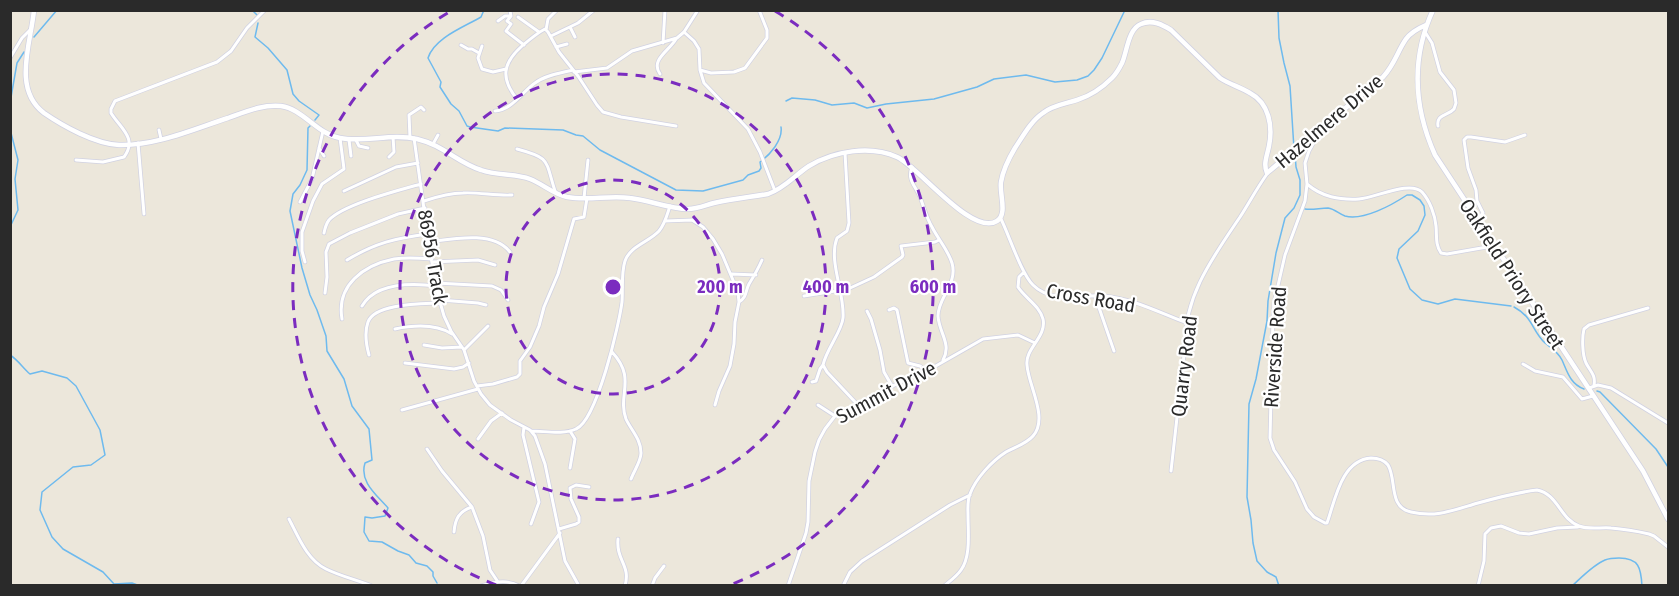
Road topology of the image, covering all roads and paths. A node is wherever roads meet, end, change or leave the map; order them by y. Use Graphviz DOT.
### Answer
graph roads {
  1 [pos="265,10"];
  2 [pos="585,10"];
  3 [pos="594,10"];
  4 [pos="665,10"];
  5 [pos="698,10"];
  6 [pos="759,10"];
  7 [pos="1433,10"];
  8 [pos="34,12"];
  9 [pos="554,12"];
  10 [pos="510,13"];
  11 [pos="589,15"];
  12 [pos="518,17"];
  13 [pos="498,21"];
  14 [pos="1426,25"];
  15 [pos="570,27"];
  16 [pos="30,30"];
  17 [pos="546,30"];
  18 [pos="539,32"];
  19 [pos="684,32"];
  20 [pos="1424,32"];
  21 [pos="551,36"];
  22 [pos="575,37"];
  23 [pos="677,38"];
  24 [pos="663,43"];
  25 [pos="567,44"];
  26 [pos="461,45"];
  27 [pos="524,45"];
  28 [pos="482,46"];
  29 [pos="556,47"];
  30 [pos="479,53"];
  31 [pos="10,58"];
  32 [pos="506,69"];
  33 [pos="700,70"];
  34 [pos="574,71"];
  35 [pos="660,74"];
  36 [pos="517,99"];
  37 [pos="424,111"];
  38 [pos="495,111"];
  39 [pos="676,126"];
  40 [pos="1322,126"];
  41 [pos="1438,126"];
  42 [pos="159,130"];
  43 [pos="323,131"];
  44 [pos="438,135"];
  45 [pos="1525,135"];
  46 [pos="393,137"];
  47 [pos="340,138"];
  48 [pos="412,138"];
  49 [pos="161,139"];
  50 [pos="352,139"];
  51 [pos="138,143"];
  52 [pos="130,144"];
  53 [pos="433,144"];
  54 [pos="319,147"];
  55 [pos="368,148"];
  56 [pos="517,149"];
  57 [pos="845,153"];
  58 [pos="324,156"];
  59 [pos="351,156"];
  60 [pos="389,157"];
  61 [pos="76,160"];
  62 [pos="588,160"];
  63 [pos="418,163"];
  64 [pos="912,167"];
  65 [pos="1267,173"];
  66 [pos="422,184"];
  67 [pos="1306,184"];
  68 [pos="344,191"];
  69 [pos="775,191"];
  70 [pos="556,193"];
  71 [pos="512,195"];
  72 [pos="585,198"];
  73 [pos="424,201"];
  74 [pos="300,202"];
  75 [pos="670,206"];
  76 [pos="425,208"];
  77 [pos="144,214"];
  78 [pos="1000,217"];
  79 [pos="1477,220"];
  80 [pos="666,221"];
  81 [pos="324,233"];
  82 [pos="428,234"];
  83 [pos="939,240"];
  84 [pos="429,242"];
  85 [pos="1494,246"];
  86 [pos="510,252"];
  87 [pos="348,260"];
  88 [pos="762,260"];
  89 [pos="432,261"];
  90 [pos="305,262"];
  91 [pos="495,265"];
  92 [pos="1024,272"];
  93 [pos="732,274"];
  94 [pos="756,275"];
  95 [pos="436,284"];
  96 [pos="841,290"];
  97 [pos="325,293"];
  98 [pos="804,296"];
  99 [pos="1095,297"];
  100 [pos="508,300"];
  101 [pos="440,302"];
  102 [pos="739,302"];
  103 [pos="486,305"];
  104 [pos="362,306"];
  105 [pos="1648,308"];
  106 [pos="867,310"];
  107 [pos="890,310"];
  108 [pos="342,319"];
  109 [pos="1187,323"];
  110 [pos="488,326"];
  111 [pos="395,329"];
  112 [pos="454,335"];
  113 [pos="1035,343"];
  114 [pos="424,345"];
  115 [pos="463,348"];
  116 [pos="1114,351"];
  117 [pos="612,352"];
  118 [pos="369,355"];
  119 [pos="942,362"];
  120 [pos="405,363"];
  121 [pos="469,363"];
  122 [pos="1523,364"];
  123 [pos="824,365"];
  124 [pos="926,370"];
  125 [pos="812,382"];
  126 [pos="1594,385"];
  127 [pos="892,386"];
  128 [pos="477,388"];
  129 [pos="1588,389"];
  130 [pos="1593,396"];
  131 [pos="857,404"];
  132 [pos="714,405"];
  133 [pos="818,405"];
  134 [pos="402,410"];
  135 [pos="502,413"];
  136 [pos="835,416"];
  137 [pos="1668,423"];
  138 [pos="524,427"];
  139 [pos="530,430"];
  140 [pos="570,431"];
  141 [pos="478,439"];
  142 [pos="427,450"];
  143 [pos="570,468"];
  144 [pos="1171,471"];
  145 [pos="631,479"];
  146 [pos="589,487"];
  147 [pos="970,495"];
  148 [pos="472,507"];
  149 [pos="289,519"];
  150 [pos="1668,519"];
  151 [pos="531,524"];
  152 [pos="1580,526"];
  153 [pos="560,531"];
  154 [pos="454,532"];
  155 [pos="618,539"];
  156 [pos="1668,547"];
  157 [pos="664,566"];
  158 [pos="499,583"];
  159 [pos="372,585"];
  160 [pos="481,585"];
  161 [pos="520,585"];
  162 [pos="579,585"];
  163 [pos="625,585"];
  164 [pos="652,585"];
  165 [pos="788,585"];
  166 [pos="843,585"];
  167 [pos="944,585"];
  168 [pos="1478,585"];
  1 -- 52 [label="street"];
  2 -- 11 [label="street"];
  3 -- 11 [label="street"];
  4 -- 24 [label="street"];
  5 -- 19 [label="street"];
  6 -- 33 [label="street"];
  7 -- 14 [label="street, Oakfield Priory Street"];
  8 -- 16 [label="street"];
  9 -- 17 [label="street"];
  10 -- 13 [label="street"];
  10 -- 27 [label="street"];
  11 -- 15 [label="street"];
  12 -- 18 [label="street"];
  14 -- 20 [label="street, Oakfield Priory Street"];
  14 -- 40 [label="street, Hazelmere Drive"];
  15 -- 21 [label="street"];
  15 -- 22 [label="street"];
  16 -- 31 [label="street"];
  16 -- 52 [label="street"];
  17 -- 18 [label="street"];
  17 -- 21 [label="street"];
  18 -- 27 [label="street"];
  19 -- 23 [label="street"];
  19 -- 33 [label="street"];
  20 -- 41 [label="street"];
  20 -- 79 [label="street, Oakfield Priory Street"];
  21 -- 29 [label="street"];
  23 -- 24 [label="street"];
  23 -- 35 [label="street"];
  24 -- 34 [label="street"];
  25 -- 29 [label="street"];
  26 -- 30 [label="street"];
  27 -- 32 [label="street"];
  28 -- 30 [label="street"];
  29 -- 34 [label="street"];
  30 -- 32 [label="street"];
  32 -- 36 [label="street"];
  33 -- 69 [label="street"];
  34 -- 36 [label="street"];
  34 -- 39 [label="street"];
  36 -- 38 [label="street"];
  37 -- 48 [label="street, 86956 Track"];
  40 -- 65 [label="street, Hazelmere Drive"];
  40 -- 67 [label="street, Riverside Road"];
  42 -- 49 [label="street"];
  43 -- 47 [label="street"];
  43 -- 49 [label="street"];
  43 -- 54 [label="street"];
  44 -- 53 [label="street"];
  45 -- 79 [label="street"];
  46 -- 48 [label="street"];
  46 -- 50 [label="street"];
  46 -- 60 [label="street"];
  47 -- 50 [label="street"];
  47 -- 90 [label="street"];
  48 -- 53 [label="street"];
  48 -- 63 [label="street, 86956 Track"];
  49 -- 51 [label="street"];
  50 -- 55 [label="street"];
  50 -- 59 [label="street"];
  51 -- 52 [label="street"];
  51 -- 77 [label="street"];
  52 -- 61 [label="street"];
  53 -- 70 [label="street"];
  54 -- 58 [label="street"];
  54 -- 74 [label="street"];
  56 -- 70 [label="street"];
  57 -- 64 [label="street"];
  57 -- 69 [label="street"];
  57 -- 96 [label="street"];
  62 -- 72 [label="street"];
  63 -- 66 [label="street, 86956 Track"];
  63 -- 68 [label="street"];
  64 -- 78 [label="street"];
  64 -- 83 [label="street"];
  65 -- 78 [label="street, Hazelmere Drive"];
  65 -- 109 [label="street, Quarry Road"];
  66 -- 73 [label="street, 86956 Track"];
  66 -- 81 [label="street"];
  67 -- 85 [label="street"];
  67 -- 152 [label="street, Riverside Road"];
  69 -- 75 [label="street"];
  70 -- 72 [label="street"];
  71 -- 73 [label="street"];
  72 -- 75 [label="street"];
  72 -- 128 [label="street"];
  73 -- 76 [label="street, 86956 Track"];
  75 -- 80 [label="street"];
  76 -- 82 [label="street, 86956 Track"];
  76 -- 97 [label="street"];
  78 -- 92 [label="street, Cross Road"];
  79 -- 85 [label="street, Oakfield Priory Street"];
  80 -- 93 [label="street"];
  80 -- 117 [label="street"];
  82 -- 84 [label="street, 86956 Track"];
  82 -- 87 [label="street"];
  83 -- 96 [label="street"];
  83 -- 119 [label="street"];
  84 -- 86 [label="street"];
  84 -- 89 [label="street, 86956 Track"];
  85 -- 129 [label="street, Oakfield Priory Street"];
  88 -- 94 [label="street"];
  89 -- 91 [label="street"];
  89 -- 95 [label="street, 86956 Track"];
  89 -- 108 [label="street"];
  92 -- 99 [label="street, Cross Road"];
  92 -- 113 [label="street"];
  93 -- 94 [label="street"];
  93 -- 102 [label="street"];
  94 -- 102 [label="street"];
  95 -- 100 [label="street"];
  95 -- 101 [label="street, 86956 Track"];
  95 -- 104 [label="street"];
  96 -- 98 [label="street"];
  96 -- 123 [label="street"];
  99 -- 109 [label="street, Cross Road"];
  99 -- 116 [label="street"];
  101 -- 103 [label="street"];
  101 -- 112 [label="street, 86956 Track"];
  101 -- 118 [label="street"];
  102 -- 132 [label="street"];
  105 -- 126 [label="street"];
  106 -- 127 [label="street"];
  107 -- 124 [label="street"];
  109 -- 144 [label="street, Quarry Road"];
  110 -- 115 [label="street"];
  111 -- 112 [label="street"];
  112 -- 115 [label="street, 86956 Track"];
  113 -- 119 [label="street, Summit Drive"];
  113 -- 147 [label="street"];
  114 -- 115 [label="street"];
  115 -- 121 [label="street, 86956 Track"];
  117 -- 140 [label="street"];
  117 -- 145 [label="street"];
  119 -- 124 [label="street, Summit Drive"];
  120 -- 121 [label="street"];
  121 -- 128 [label="street, 86956 Track"];
  122 -- 130 [label="street"];
  123 -- 125 [label="street"];
  123 -- 131 [label="street"];
  124 -- 127 [label="street, Summit Drive"];
  126 -- 129 [label="street"];
  126 -- 137 [label="street"];
  127 -- 131 [label="street, Summit Drive"];
  128 -- 134 [label="street"];
  128 -- 135 [label="street, 86956 Track"];
  129 -- 130 [label="street, Oakfield Priory Street"];
  130 -- 150 [label="street, Oakfield Priory Street"];
  131 -- 136 [label="street, Summit Drive"];
  133 -- 136 [label="street"];
  135 -- 138 [label="street, 86956 Track"];
  135 -- 141 [label="street"];
  136 -- 165 [label="street, Summit Drive"];
  138 -- 139 [label="street, 86956 Track"];
  138 -- 151 [label="street"];
  139 -- 140 [label="street"];
  139 -- 153 [label="street"];
  140 -- 143 [label="street"];
  142 -- 148 [label="street"];
  146 -- 153 [label="street"];
  147 -- 166 [label="street"];
  147 -- 167 [label="street"];
  148 -- 154 [label="street"];
  148 -- 158 [label="street"];
  149 -- 159 [label="street"];
  152 -- 156 [label="street"];
  152 -- 168 [label="street"];
  153 -- 161 [label="street"];
  153 -- 162 [label="street"];
  155 -- 163 [label="street"];
  157 -- 164 [label="street"];
  158 -- 160 [label="street"];
  158 -- 161 [label="street"];
}
